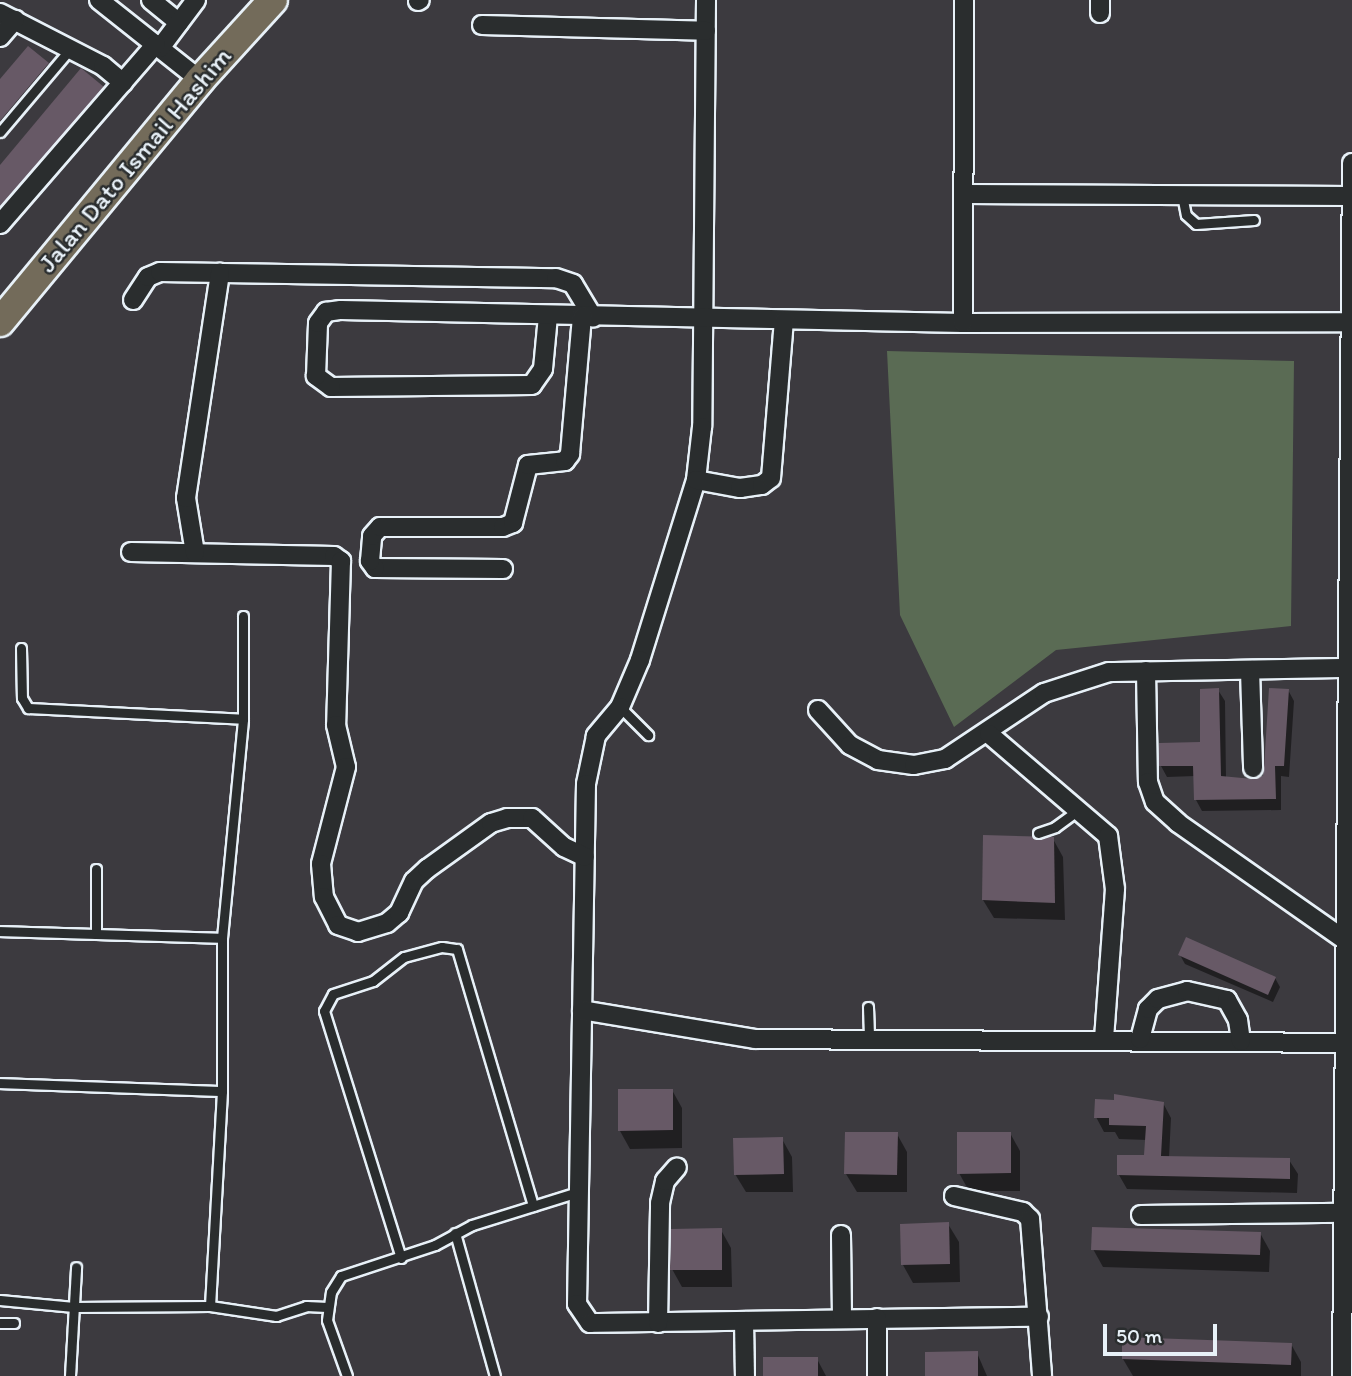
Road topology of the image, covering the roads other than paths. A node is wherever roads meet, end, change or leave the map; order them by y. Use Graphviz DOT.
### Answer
graph roads {
  1 [pos="99,0"];
  2 [pos="150,0"];
  3 [pos="196,0"];
  4 [pos="273,0"];
  5 [pos="706,0"];
  6 [pos="964,0"];
  7 [pos="8,16"];
  8 [pos="179,23"];
  9 [pos="482,24"];
  10 [pos="706,31"];
  11 [pos="0,37"];
  12 [pos="158,46"];
  13 [pos="72,48"];
  14 [pos="200,80"];
  15 [pos="122,83"];
  16 [pos="0,132"];
  17 [pos="1352,163"];
  18 [pos="965,194"];
  19 [pos="1182,195"];
  20 [pos="1349,196"];
  21 [pos="1254,220"];
  22 [pos="0,224"];
  23 [pos="220,273"];
  24 [pos="133,300"];
  25 [pos="548,316"];
  26 [pos="587,317"];
  27 [pos="703,319"];
  28 [pos="784,321"];
  29 [pos="0,322"];
  30 [pos="1347,322"];
  31 [pos="963,323"];
  32 [pos="696,480"];
  33 [pos="131,552"];
  34 [pos="195,553"];
  35 [pos="503,569"];
  36 [pos="243,616"];
  37 [pos="21,648"];
  38 [pos="1346,668"];
  39 [pos="1250,670"];
  40 [pos="1146,671"];
  41 [pos="620,707"];
  42 [pos="818,710"];
  43 [pos="243,719"];
  44 [pos="989,734"];
  45 [pos="648,735"];
  46 [pos="1253,768"];
  47 [pos="1079,808"];
  48 [pos="1038,833"];
  49 [pos="585,857"];
  50 [pos="96,869"];
  51 [pos="0,931"];
  52 [pos="96,934"];
  53 [pos="222,938"];
  54 [pos="1348,942"];
  55 [pos="868,1007"];
  56 [pos="582,1010"];
  57 [pos="869,1039"];
  58 [pos="1104,1039"];
  59 [pos="1140,1039"];
  60 [pos="1241,1041"];
  61 [pos="1350,1042"];
  62 [pos="0,1083"];
  63 [pos="222,1091"];
  64 [pos="677,1167"];
  65 [pos="578,1192"];
  66 [pos="954,1196"];
  67 [pos="533,1206"];
  68 [pos="1345,1213"];
  69 [pos="1141,1215"];
  70 [pos="455,1233"];
  71 [pos="841,1235"];
  72 [pos="401,1258"];
  73 [pos="76,1267"];
  74 [pos="0,1300"];
  75 [pos="210,1306"];
  76 [pos="74,1307"];
  77 [pos="327,1307"];
  78 [pos="1039,1317"];
  79 [pos="877,1318"];
  80 [pos="842,1319"];
  81 [pos="744,1321"];
  82 [pos="14,1323"];
  83 [pos="658,1323"];
  84 [pos="0,1324"];
  85 [pos="70,1376"];
  86 [pos="346,1376"];
  87 [pos="495,1376"];
  88 [pos="745,1376"];
  89 [pos="877,1376"];
  90 [pos="1042,1376"];
  91 [pos="1342,1376"];
  1 -- 12 [label="street"];
  2 -- 8 [label="street"];
  3 -- 8 [label="street"];
  4 -- 14 [label="main road, Jalan Dato Ismail Hashim"];
  5 -- 10 [label="street"];
  6 -- 18 [label="street"];
  7 -- 11 [label="street"];
  7 -- 13 [label="street"];
  8 -- 12 [label="street"];
  9 -- 10 [label="street"];
  10 -- 27 [label="street"];
  12 -- 14 [label="street"];
  12 -- 15 [label="street"];
  13 -- 15 [label="street"];
  13 -- 16 [label="lane"];
  14 -- 29 [label="main road, Jalan Dato Ismail Hashim"];
  15 -- 22 [label="street"];
  17 -- 20 [label="street"];
  18 -- 19 [label="street"];
  18 -- 31 [label="street"];
  19 -- 20 [label="street"];
  19 -- 21 [label="lane"];
  20 -- 30 [label="street"];
  23 -- 24 [label="street"];
  23 -- 26 [label="street"];
  23 -- 34 [label="street"];
  25 -- 25 [label="street"];
  25 -- 26 [label="street"];
  26 -- 27 [label="street"];
  26 -- 35 [label="street"];
  27 -- 28 [label="street"];
  27 -- 32 [label="street"];
  28 -- 31 [label="street"];
  28 -- 32 [label="street"];
  30 -- 31 [label="street"];
  30 -- 38 [label="street"];
  32 -- 41 [label="street"];
  33 -- 34 [label="street"];
  34 -- 49 [label="street"];
  36 -- 43 [label="lane"];
  37 -- 43 [label="lane"];
  38 -- 39 [label="street"];
  38 -- 54 [label="street"];
  39 -- 40 [label="street"];
  39 -- 46 [label="street"];
  40 -- 44 [label="street"];
  40 -- 54 [label="street"];
  41 -- 45 [label="lane"];
  41 -- 49 [label="street"];
  42 -- 44 [label="street"];
  43 -- 53 [label="lane"];
  44 -- 47 [label="street"];
  47 -- 48 [label="lane"];
  47 -- 58 [label="street"];
  49 -- 56 [label="street"];
  50 -- 52 [label="lane"];
  51 -- 52 [label="lane"];
  52 -- 53 [label="lane"];
  53 -- 63 [label="lane"];
  54 -- 61 [label="street"];
  55 -- 57 [label="lane"];
  56 -- 57 [label="street"];
  56 -- 65 [label="street"];
  57 -- 58 [label="street"];
  58 -- 59 [label="street"];
  59 -- 60 [label="street"];
  59 -- 60 [label="street"];
  60 -- 61 [label="street"];
  61 -- 68 [label="street"];
  62 -- 63 [label="lane"];
  63 -- 75 [label="lane"];
  64 -- 83 [label="street"];
  65 -- 67 [label="lane"];
  65 -- 83 [label="street"];
  66 -- 78 [label="street"];
  67 -- 70 [label="lane"];
  67 -- 72 [label="lane"];
  68 -- 69 [label="street"];
  68 -- 91 [label="street"];
  70 -- 72 [label="lane"];
  70 -- 87 [label="lane"];
  71 -- 80 [label="street"];
  72 -- 77 [label="lane"];
  73 -- 76 [label="lane"];
  74 -- 76 [label="lane"];
  75 -- 76 [label="lane"];
  75 -- 77 [label="lane"];
  76 -- 85 [label="lane"];
  77 -- 86 [label="lane"];
  78 -- 79 [label="street"];
  78 -- 90 [label="street"];
  79 -- 80 [label="street"];
  79 -- 89 [label="street"];
  80 -- 81 [label="street"];
  81 -- 83 [label="street"];
  81 -- 88 [label="street"];
  82 -- 84 [label="lane"];
}
